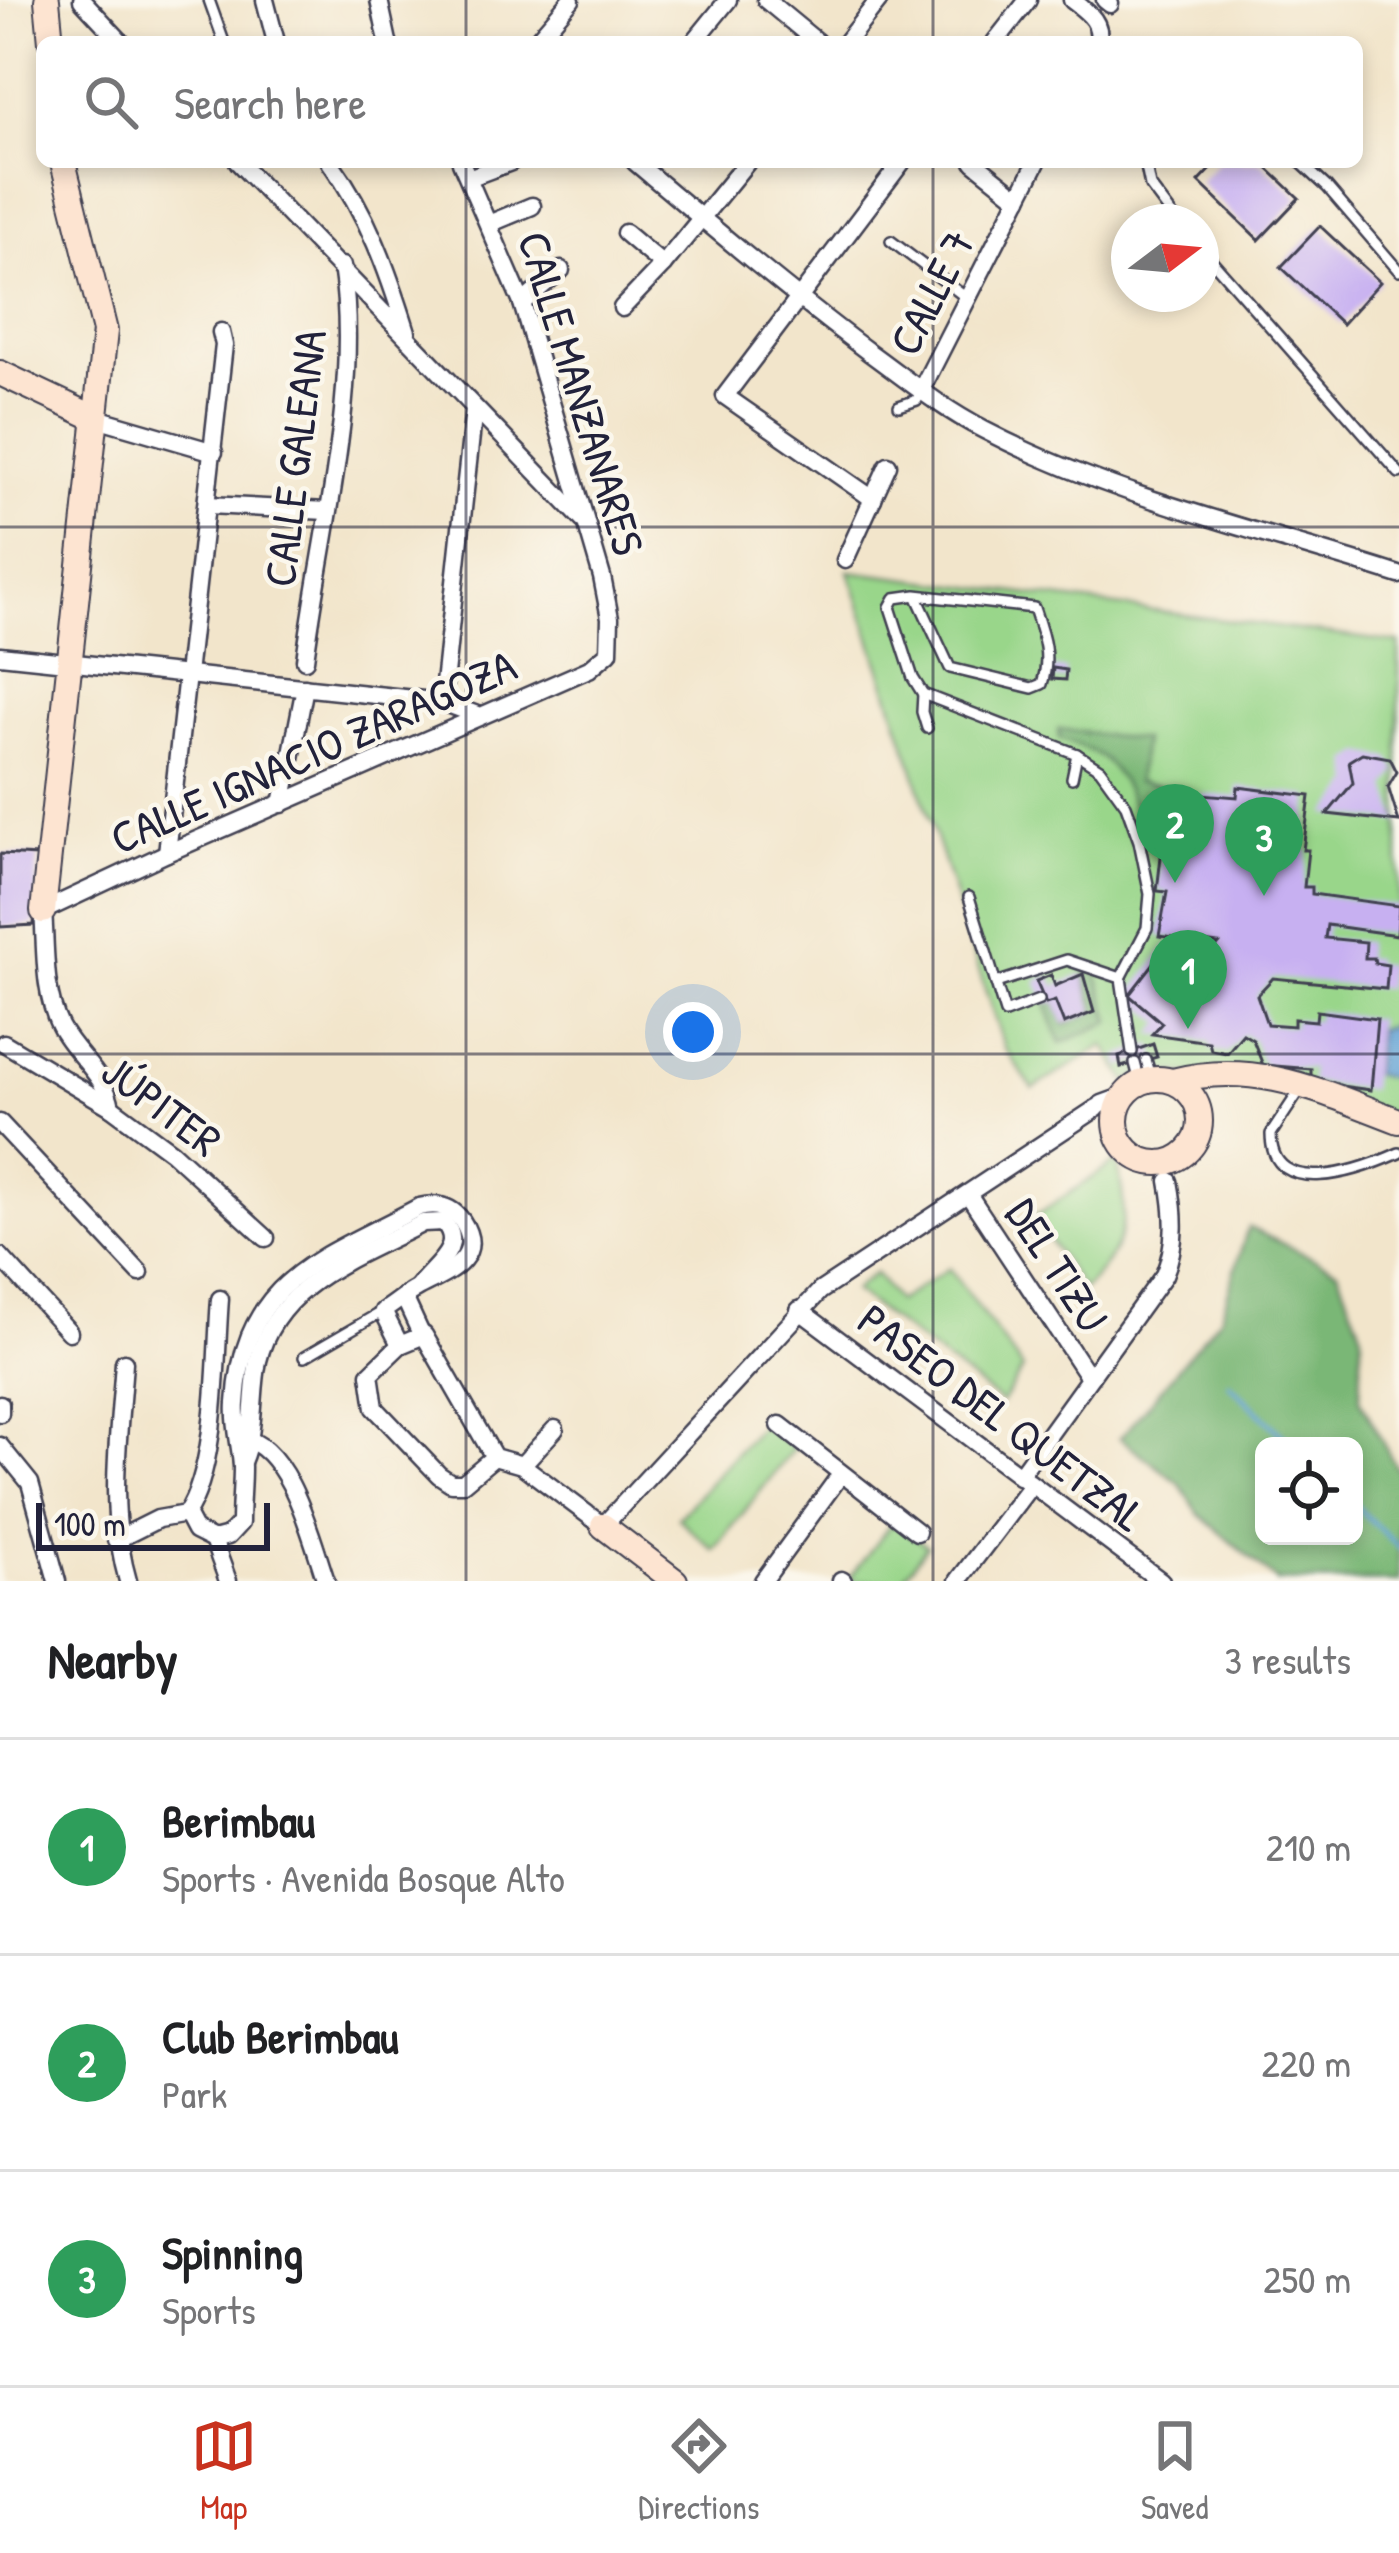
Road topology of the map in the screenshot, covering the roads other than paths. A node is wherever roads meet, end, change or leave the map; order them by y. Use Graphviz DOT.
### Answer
graph roads {
  1 [pos="47,0"];
  2 [pos="82,0"];
  3 [pos="209,0"];
  4 [pos="265,0"];
  5 [pos="379,0"];
  6 [pos="571,0"];
  7 [pos="728,0"];
  8 [pos="766,0"];
  9 [pos="879,0"];
  10 [pos="1028,0"];
  11 [pos="1072,0"];
  12 [pos="50,36"];
  13 [pos="115,36"];
  14 [pos="222,36"];
  15 [pos="274,36"];
  16 [pos="387,36"];
  17 [pos="540,36"];
  18 [pos="699,36"];
  19 [pos="810,36"];
  20 [pos="851,36"];
  21 [pos="1000,36"];
  22 [pos="1099,36"];
  23 [pos="64,168"];
  24 [pos="244,168"];
  25 [pos="334,168"];
  26 [pos="642,168"];
  27 [pos="742,168"];
  28 [pos="897,168"];
  29 [pos="982,168"];
  30 [pos="1034,168"];
  31 [pos="1146,168"];
  32 [pos="1306,168"];
  33 [pos="466,170"];
  34 [pos="1019,198"];
  35 [pos="1164,204"];
  36 [pos="532,206"];
  37 [pos="701,217"];
  38 [pos="491,223"];
  39 [pos="625,233"];
  40 [pos="891,241"];
  41 [pos="664,265"];
  42 [pos="342,266"];
  43 [pos="1219,268"];
  44 [pos="561,270"];
  45 [pos="1399,271"];
  46 [pos="796,298"];
  47 [pos="968,299"];
  48 [pos="522,303"];
  49 [pos="622,308"];
  50 [pos="220,332"];
  51 [pos="409,338"];
  52 [pos="0,373"];
  53 [pos="921,390"];
  54 [pos="899,406"];
  55 [pos="474,408"];
  56 [pos="93,417"];
  57 [pos="214,452"];
  58 [pos="888,465"];
  59 [pos="1399,473"];
  60 [pos="873,499"];
  61 [pos="208,505"];
  62 [pos="327,511"];
  63 [pos="587,524"];
  64 [pos="844,560"];
  65 [pos="1399,575"];
  66 [pos="916,595"];
  67 [pos="610,652"];
  68 [pos="0,655"];
  69 [pos="305,660"];
  70 [pos="69,662"];
  71 [pos="188,676"];
  72 [pos="305,687"];
  73 [pos="923,694"];
  74 [pos="442,702"];
  75 [pos="480,716"];
  76 [pos="928,728"];
  77 [pos="1077,754"];
  78 [pos="1072,778"];
  79 [pos="282,804"];
  80 [pos="167,853"];
  81 [pos="969,897"];
  82 [pos="44,911"];
  83 [pos="1121,978"];
  84 [pos="996,983"];
  85 [pos="1039,1000"];
  86 [pos="4,1042"];
  87 [pos="1134,1077"];
  88 [pos="1303,1085"];
  89 [pos="111,1107"];
  90 [pos="1399,1121"];
  91 [pos="0,1123"];
  92 [pos="1399,1153"];
  93 [pos="1168,1173"];
  94 [pos="968,1194"];
  95 [pos="266,1238"];
  96 [pos="0,1256"];
  97 [pos="140,1273"];
  98 [pos="411,1292"];
  99 [pos="220,1299"];
  100 [pos="800,1310"];
  101 [pos="383,1311"];
  102 [pos="69,1332"];
  103 [pos="425,1337"];
  104 [pos="400,1345"];
  105 [pos="304,1358"];
  106 [pos="124,1362"];
  107 [pos="1088,1376"];
  108 [pos="780,1425"];
  109 [pos="555,1429"];
  110 [pos="243,1438"];
  111 [pos="0,1446"];
  112 [pos="494,1456"];
  113 [pos="522,1465"];
  114 [pos="841,1474"];
  115 [pos="1025,1480"];
  116 [pos="186,1514"];
  117 [pos="603,1526"];
  118 [pos="917,1532"];
  119 [pos="116,1540"];
  120 [pos="213,1540"];
  121 [pos="57,1581"];
  122 [pos="128,1581"];
  123 [pos="228,1581"];
  124 [pos="326,1581"];
  125 [pos="675,1581"];
  126 [pos="763,1581"];
  127 [pos="958,1581"];
  128 [pos="1161,1581"];
  1 -- 12 [label="street"];
  2 -- 13 [label="street"];
  3 -- 14 [label="lane"];
  4 -- 15 [label="street"];
  5 -- 16 [label="street"];
  6 -- 17 [label="street"];
  7 -- 18 [label="street"];
  8 -- 19 [label="street"];
  9 -- 20 [label="street"];
  10 -- 21 [label="street"];
  11 -- 22 [label="street"];
  23 -- 56 [label="street"];
  24 -- 42 [label="street"];
  25 -- 51 [label="street"];
  26 -- 37 [label="street"];
  27 -- 37 [label="street"];
  28 -- 46 [label="street"];
  29 -- 34 [label="street"];
  30 -- 34 [label="street, CALLE 7"];
  31 -- 35 [label="lane"];
  32 -- 45 [label="lane"];
  33 -- 38 [label="street, CALLE MANZANARES"];
  34 -- 47 [label="street, CALLE 7"];
  36 -- 38 [label="street"];
  37 -- 41 [label="street"];
  37 -- 46 [label="street"];
  38 -- 48 [label="street, CALLE MANZANARES"];
  39 -- 41 [label="street"];
  40 -- 47 [label="lane"];
  41 -- 49 [label="street"];
  42 -- 51 [label="street"];
  42 -- 62 [label="street, CALLE GALEANA"];
  43 -- 59 [label="lane"];
  44 -- 48 [label="street"];
  46 -- 53 [label="street"];
  46 -- 60 [label="street"];
  47 -- 53 [label="street, CALLE 7"];
  48 -- 63 [label="street, CALLE MANZANARES"];
  50 -- 57 [label="street"];
  51 -- 55 [label="street"];
  52 -- 56 [label="street"];
  53 -- 54 [label="lane"];
  53 -- 65 [label="street"];
  55 -- 63 [label="street"];
  55 -- 74 [label="street"];
  56 -- 57 [label="street"];
  56 -- 70 [label="street"];
  57 -- 61 [label="street"];
  58 -- 60 [label="street"];
  60 -- 64 [label="street"];
  61 -- 62 [label="street"];
  61 -- 71 [label="street"];
  62 -- 69 [label="street, CALLE GALEANA"];
  63 -- 67 [label="street, CALLE MANZANARES"];
  66 -- 66 [label="lane"];
  66 -- 73 [label="lane"];
  67 -- 75 [label="street, CALLE IGNACIO ZARAGOZA"];
  68 -- 70 [label="street"];
  70 -- 71 [label="street"];
  70 -- 82 [label="street"];
  71 -- 72 [label="street"];
  71 -- 80 [label="street"];
  72 -- 74 [label="street"];
  72 -- 79 [label="street"];
  73 -- 76 [label="lane"];
  73 -- 77 [label="lane"];
  74 -- 75 [label="street"];
  75 -- 79 [label="street, CALLE IGNACIO ZARAGOZA"];
  77 -- 78 [label="lane"];
  77 -- 83 [label="lane"];
  79 -- 80 [label="street, CALLE IGNACIO ZARAGOZA"];
  80 -- 82 [label="street, CALLE IGNACIO ZARAGOZA"];
  81 -- 84 [label="lane"];
  82 -- 89 [label="street"];
  83 -- 84 [label="lane"];
  83 -- 87 [label="lane"];
  84 -- 85 [label="lane"];
  86 -- 89 [label="street, JÚPITER"];
  87 -- 88 [label="street"];
  87 -- 93 [label="street"];
  87 -- 93 [label="street"];
  87 -- 94 [label="street"];
  88 -- 90 [label="street"];
  88 -- 92 [label="lane"];
  89 -- 95 [label="street, JÚPITER"];
  91 -- 97 [label="street"];
  93 -- 107 [label="street"];
  94 -- 100 [label="street"];
  94 -- 107 [label="street, DEL TIZU"];
  96 -- 102 [label="street"];
  98 -- 101 [label="street"];
  98 -- 103 [label="street"];
  98 -- 110 [label="street"];
  99 -- 116 [label="street"];
  100 -- 115 [label="street, PASEO DEL QUETZAL"];
  100 -- 117 [label="street"];
  101 -- 104 [label="street"];
  101 -- 105 [label="lane"];
  103 -- 104 [label="street"];
  103 -- 112 [label="street"];
  104 -- 112 [label="street"];
  106 -- 119 [label="street"];
  107 -- 115 [label="street"];
  108 -- 114 [label="street"];
  109 -- 113 [label="street"];
  110 -- 120 [label="street"];
  110 -- 124 [label="street"];
  111 -- 121 [label="street"];
  112 -- 113 [label="street"];
  113 -- 117 [label="street"];
  114 -- 118 [label="street"];
  114 -- 126 [label="street"];
  115 -- 127 [label="street"];
  115 -- 128 [label="street, PASEO DEL QUETZAL"];
  116 -- 119 [label="street"];
  116 -- 120 [label="street"];
  117 -- 125 [label="street"];
  119 -- 122 [label="street"];
  120 -- 123 [label="street"];
}
